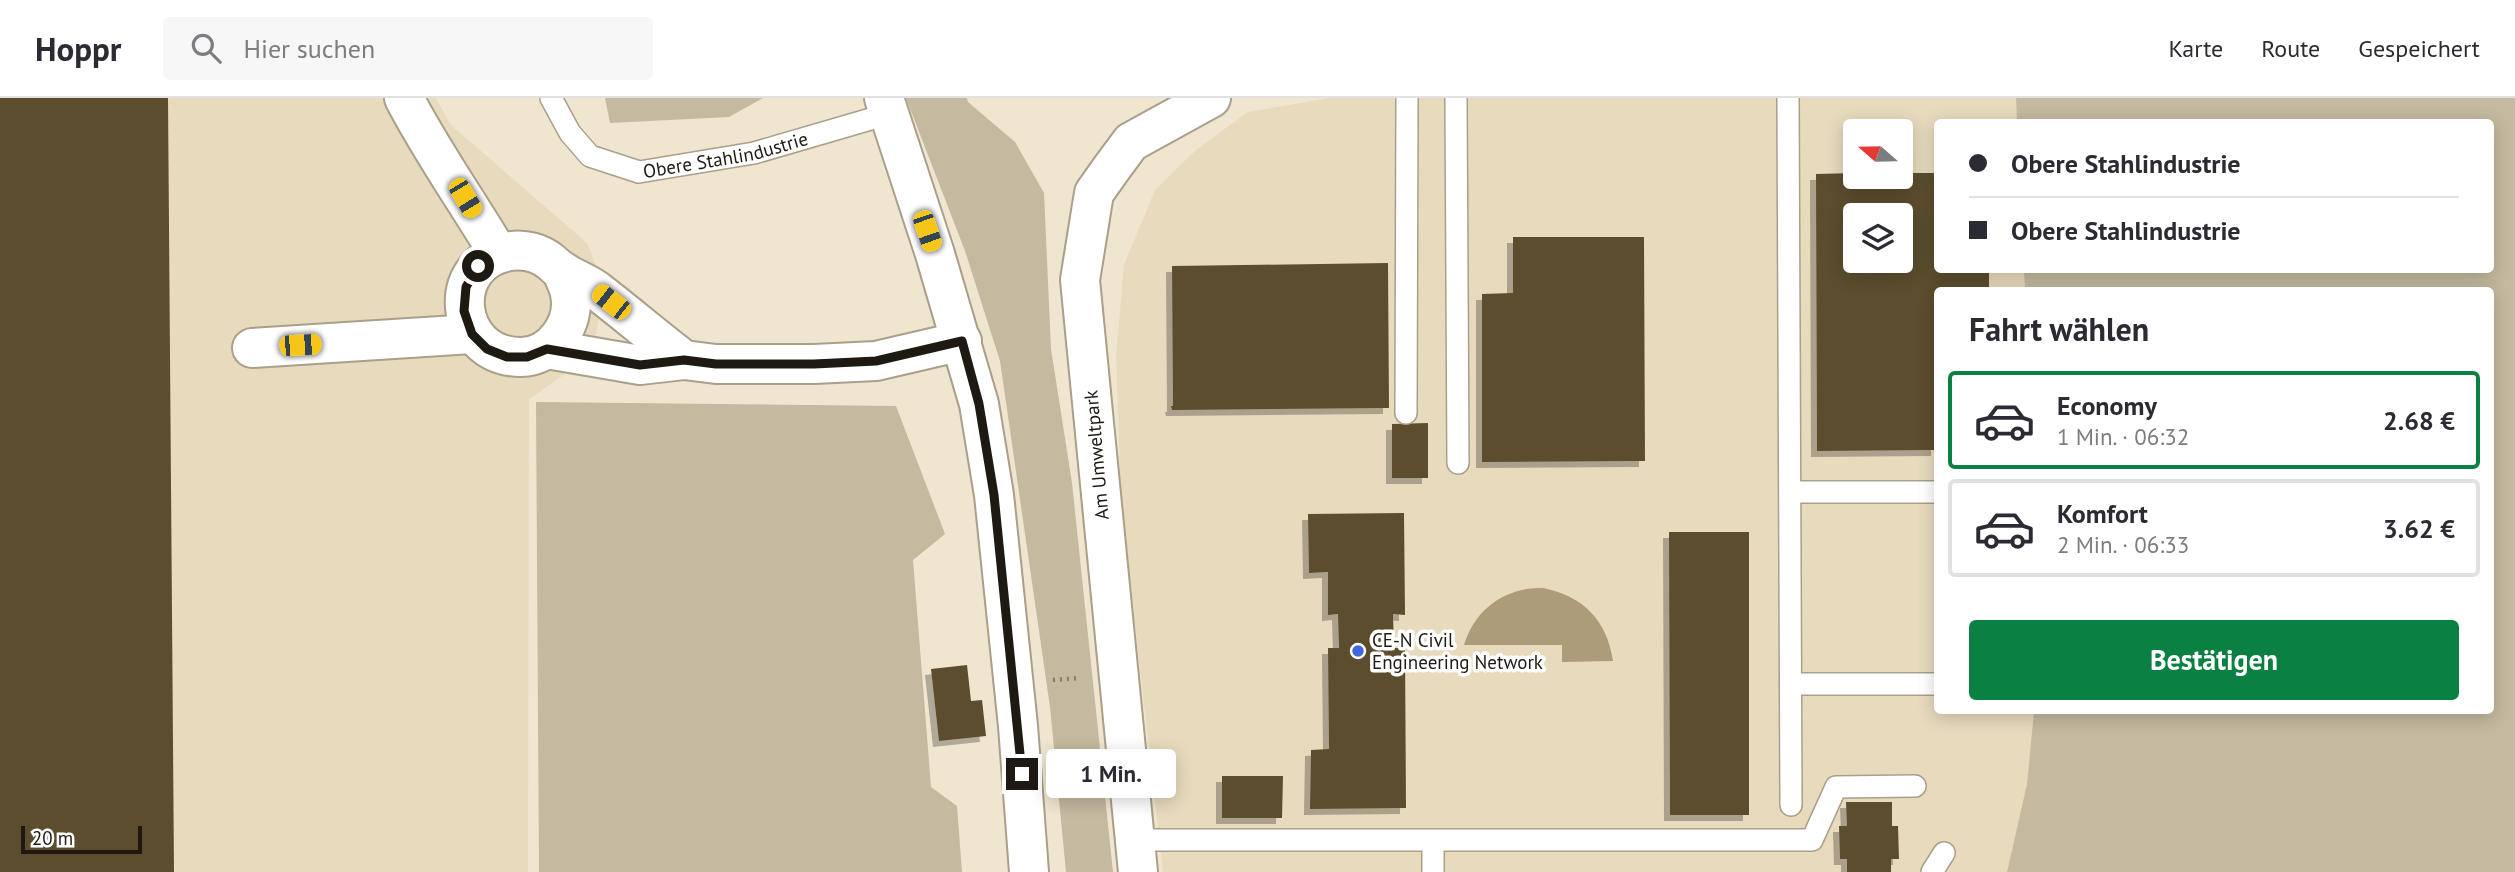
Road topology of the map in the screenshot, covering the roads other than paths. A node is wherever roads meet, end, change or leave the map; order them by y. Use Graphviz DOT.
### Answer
graph roads {
  1 [pos="404,98"];
  2 [pos="551,98"];
  3 [pos="1211,98"];
  4 [pos="1408,98"];
  5 [pos="1456,98"];
  6 [pos="1788,98"];
  7 [pos="886,106"];
  8 [pos="498,253"];
  9 [pos="563,274"];
  10 [pos="472,334"];
  11 [pos="962,341"];
  12 [pos="252,348"];
  13 [pos="547,349"];
  14 [pos="684,360"];
  15 [pos="1406,413"];
  16 [pos="1458,463"];
  17 [pos="1790,492"];
  18 [pos="1934,492"];
  19 [pos="1791,684"];
  20 [pos="1934,684"];
  21 [pos="1915,786"];
  22 [pos="1791,805"];
  23 [pos="1433,841"];
  24 [pos="1944,853"];
  25 [pos="1136,856"];
  26 [pos="1030,872"];
  27 [pos="1433,872"];
  28 [pos="1933,872"];
  1 -- 8 [label="street"];
  2 -- 7 [label="lane, Obere Stahlindustrie"];
  3 -- 25 [label="street, Am Umweltpark"];
  4 -- 15 [label="lane"];
  5 -- 16 [label="lane"];
  6 -- 17 [label="lane"];
  7 -- 11 [label="street, Obere Stahlindustrie"];
  8 -- 9 [label="street"];
  8 -- 10 [label="street"];
  9 -- 13 [label="street"];
  9 -- 14 [label="street"];
  10 -- 12 [label="street"];
  10 -- 13 [label="street"];
  11 -- 14 [label="street"];
  11 -- 26 [label="street, Obere Stahlindustrie"];
  13 -- 14 [label="street"];
  17 -- 18 [label="lane"];
  17 -- 19 [label="lane"];
  19 -- 20 [label="lane"];
  19 -- 22 [label="lane"];
  21 -- 23 [label="lane"];
  23 -- 25 [label="lane"];
  23 -- 27 [label="lane"];
  24 -- 28 [label="lane"];
}
